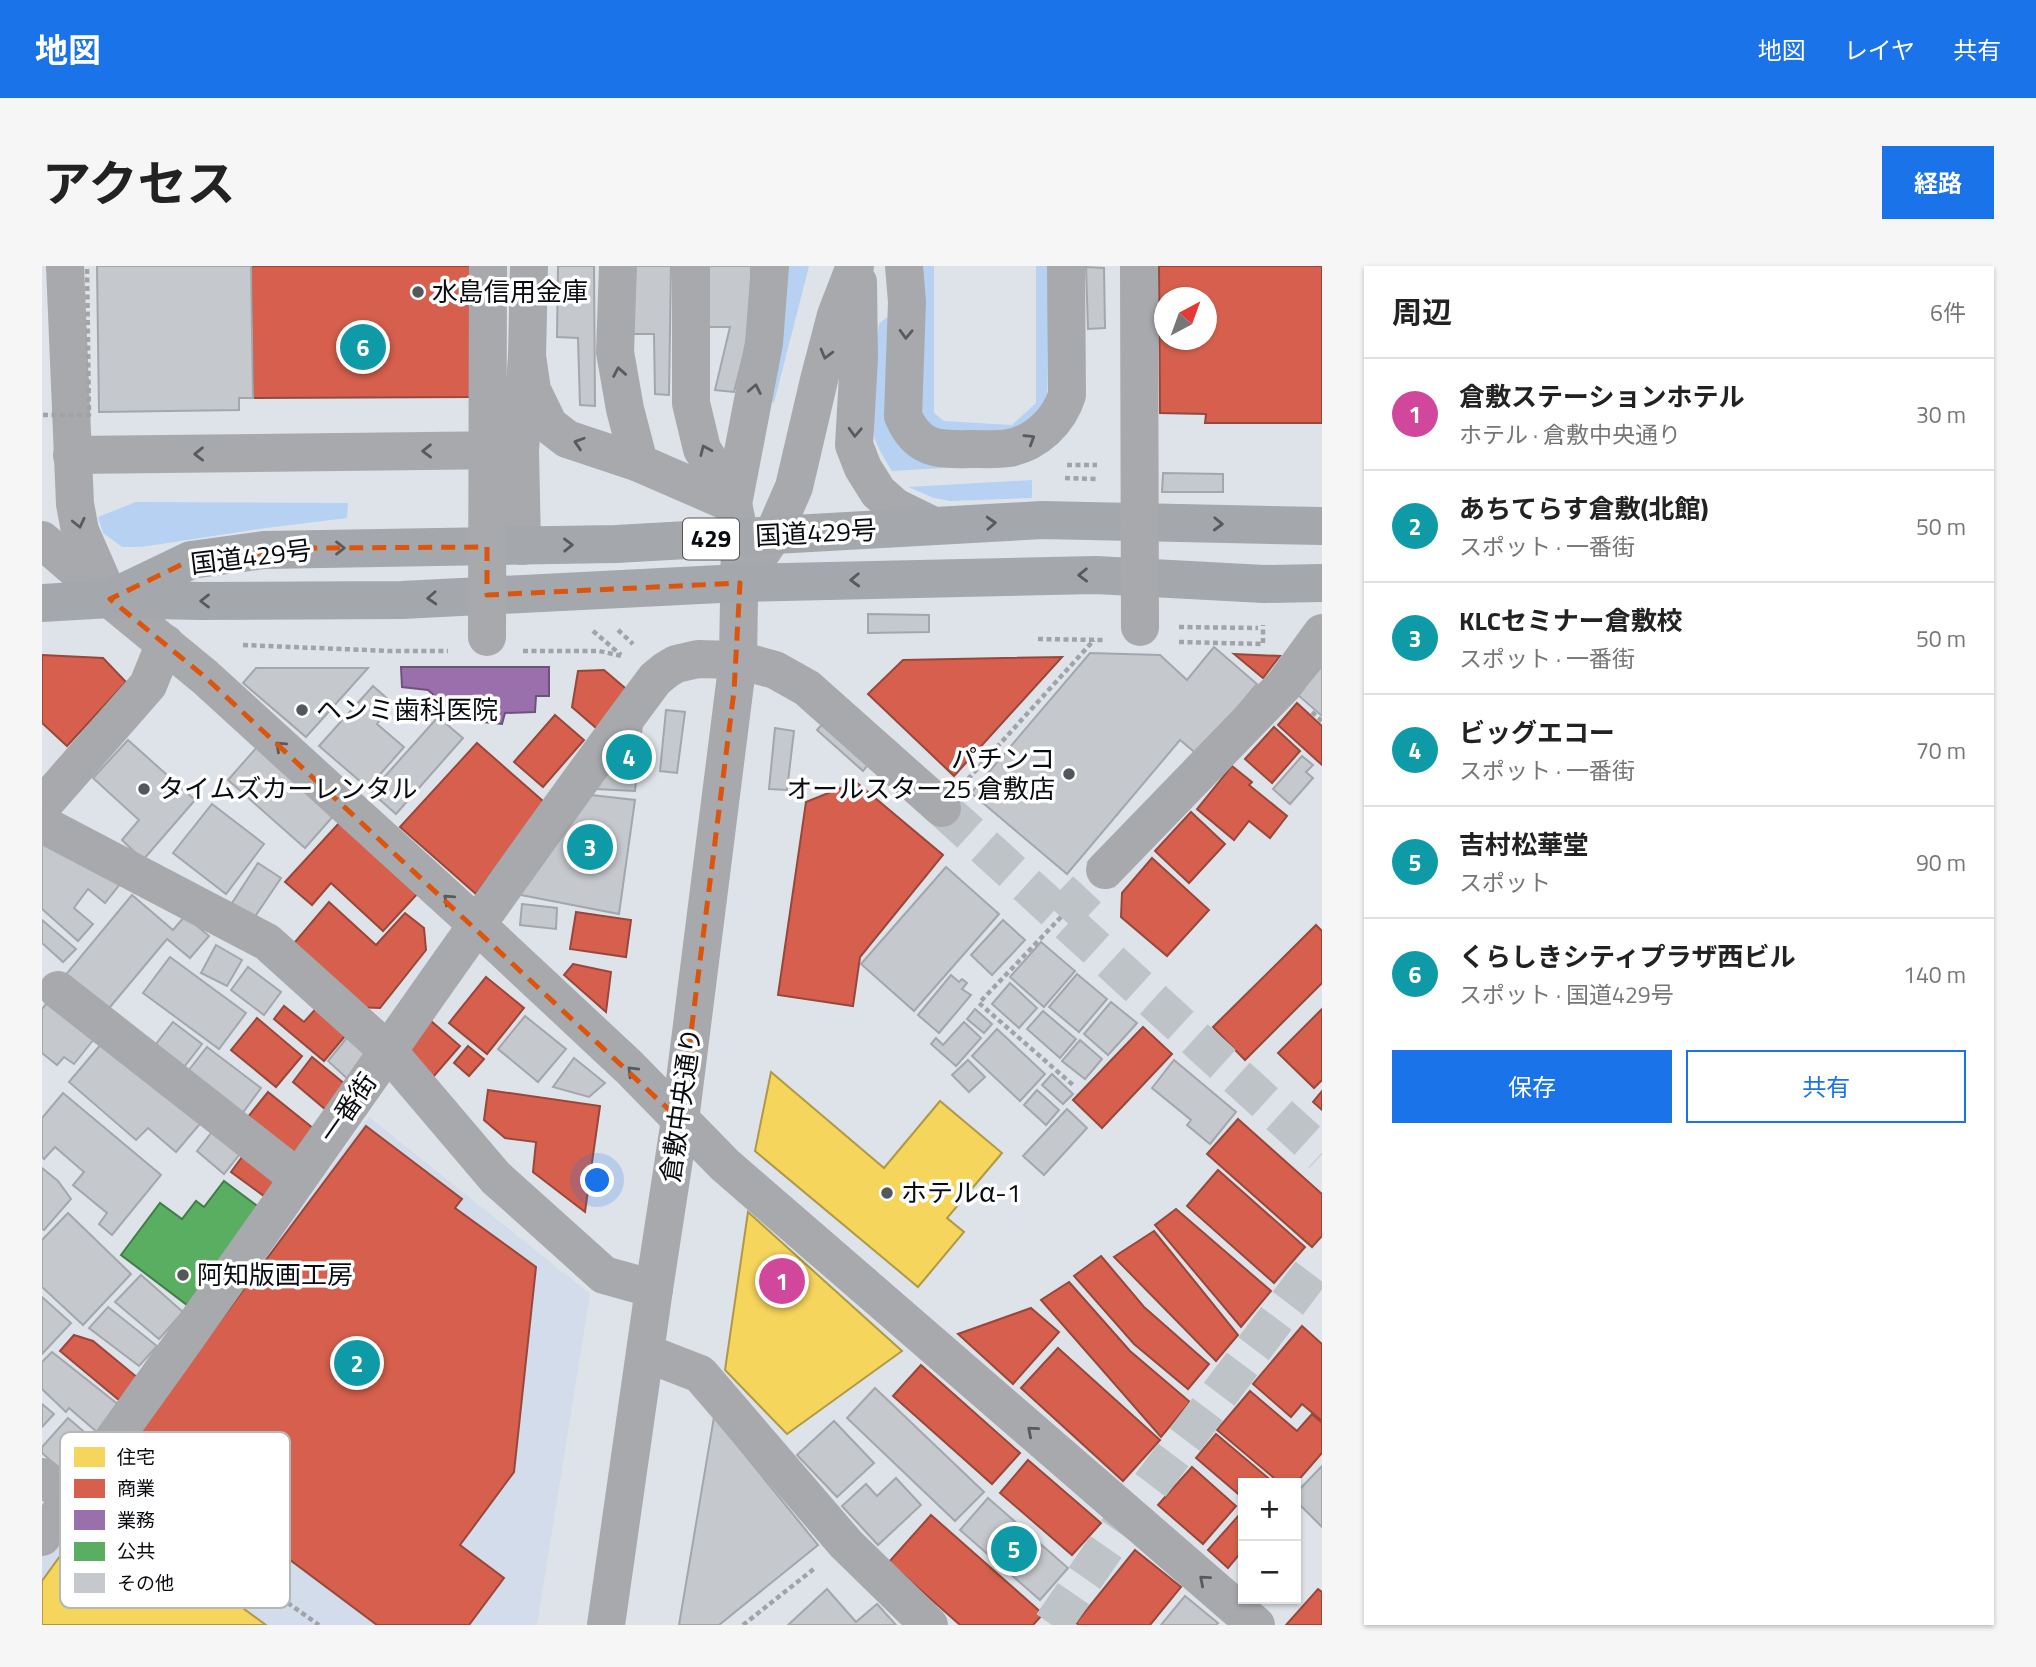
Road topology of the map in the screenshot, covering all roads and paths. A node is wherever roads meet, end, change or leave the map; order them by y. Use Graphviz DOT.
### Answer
graph roads {
  1 [pos="65,266"];
  2 [pos="87,266"];
  3 [pos="488,266"];
  4 [pos="529,266"];
  5 [pos="618,266"];
  6 [pos="691,266"];
  7 [pos="770,266"];
  8 [pos="857,266"];
  9 [pos="904,266"];
  10 [pos="1066,266"];
  11 [pos="1139,266"];
  12 [pos="54,325"];
  13 [pos="527,356"];
  14 [pos="55,380"];
  15 [pos="43,415"];
  16 [pos="520,450"];
  17 [pos="72,455"];
  18 [pos="639,463"];
  19 [pos="1066,465"];
  20 [pos="1097,465"];
  21 [pos="1065,478"];
  22 [pos="1100,479"];
  23 [pos="749,526"];
  24 [pos="934,526"];
  25 [pos="1322,526"];
  26 [pos="42,540"];
  27 [pos="522,546"];
  28 [pos="740,583"];
  29 [pos="1322,583"];
  30 [pos="110,599"];
  31 [pos="42,603"];
  32 [pos="1140,627"];
  33 [pos="1178,627"];
  34 [pos="1264,628"];
  35 [pos="584,630"];
  36 [pos="1322,633"];
  37 [pos="626,638"];
  38 [pos="1094,640"];
  39 [pos="165,643"];
  40 [pos="241,645"];
  41 [pos="488,646"];
  42 [pos="623,656"];
  43 [pos="738,660"];
  44 [pos="42,806"];
  45 [pos="942,808"];
  46 [pos="42,824"];
  47 [pos="1105,870"];
  48 [pos="1060,917"];
  49 [pos="476,924"];
  50 [pos="58,990"];
  51 [pos="388,1051"];
  52 [pos="1073,1085"];
  53 [pos="680,1120"];
  54 [pos="298,1178"];
  55 [pos="653,1289"];
  56 [pos="646,1353"];
  57 [pos="117,1432"];
  58 [pos="56,1488"];
  59 [pos="42,1537"];
  60 [pos="846,1544"];
  61 [pos="290,1604"];
  62 [pos="610,1621"];
  63 [pos="319,1625"];
  64 [pos="743,1625"];
  65 [pos="929,1625"];
  66 [pos="1256,1625"];
  1 -- 12 [label="street"];
  2 -- 15 [label="path, bridge"];
  3 -- 41 [label="street, bridge"];
  4 -- 13 [label="street"];
  18 -- 5 [label="street, one-way"];
  23 -- 6 [label="street, one-way"];
  23 -- 7 [label="street, one-way"];
  8 -- 23 [label="street, one-way"];
  8 -- 24 [label="street, one-way"];
  9 -- 10 [label="street, one-way"];
  11 -- 32 [label="street, bridge"];
  12 -- 14 [label="street"];
  13 -- 16 [label="street"];
  18 -- 13 [label="street, one-way"];
  14 -- 17 [label="street"];
  16 -- 17 [label="street, one-way"];
  16 -- 27 [label="street"];
  17 -- 30 [label="street, one-way"];
  18 -- 23 [label="street"];
  19 -- 20 [label="path"];
  21 -- 22 [label="path, bridge"];
  23 -- 24 [label="highway, 国道429号 / 429"];
  27 -- 23 [label="highway, 国道429号 / 429, one-way"];
  23 -- 28 [label="street, 倉敷中央通り"];
  24 -- 25 [label="highway, 国道429号 / 429, one-way"];
  26 -- 30 [label="street"];
  30 -- 27 [label="highway, 国道429号 / 429, one-way"];
  29 -- 28 [label="highway, 国道429号 / 429, one-way"];
  28 -- 30 [label="highway, 国道429号 / 429, one-way"];
  28 -- 43 [label="street, 倉敷中央通り"];
  30 -- 31 [label="highway, 国道429号 / 429"];
  30 -- 39 [label="street"];
  33 -- 34 [label="path"];
  35 -- 42 [label="path"];
  36 -- 47 [label="street"];
  37 -- 42 [label="path"];
  38 -- 45 [label="path"];
  39 -- 44 [label="street"];
  49 -- 39 [label="street, one-way"];
  40 -- 41 [label="path"];
  41 -- 42 [label="path"];
  43 -- 45 [label="street"];
  43 -- 49 [label="street, 一番街"];
  43 -- 53 [label="street, 倉敷中央通り"];
  46 -- 51 [label="street"];
  48 -- 52 [label="path"];
  49 -- 51 [label="street, 一番街"];
  53 -- 49 [label="street, one-way"];
  50 -- 54 [label="street"];
  51 -- 54 [label="street, 一番街"];
  51 -- 55 [label="street"];
  53 -- 55 [label="street, 倉敷中央通り"];
  66 -- 53 [label="street, one-way"];
  54 -- 57 [label="street, 一番街"];
  55 -- 56 [label="street, 倉敷中央通り"];
  56 -- 60 [label="street"];
  56 -- 62 [label="street, 倉敷中央通り"];
  58 -- 59 [label="street, 一番街"];
  60 -- 64 [label="path"];
  60 -- 65 [label="street"];
  61 -- 63 [label="path"];
}
